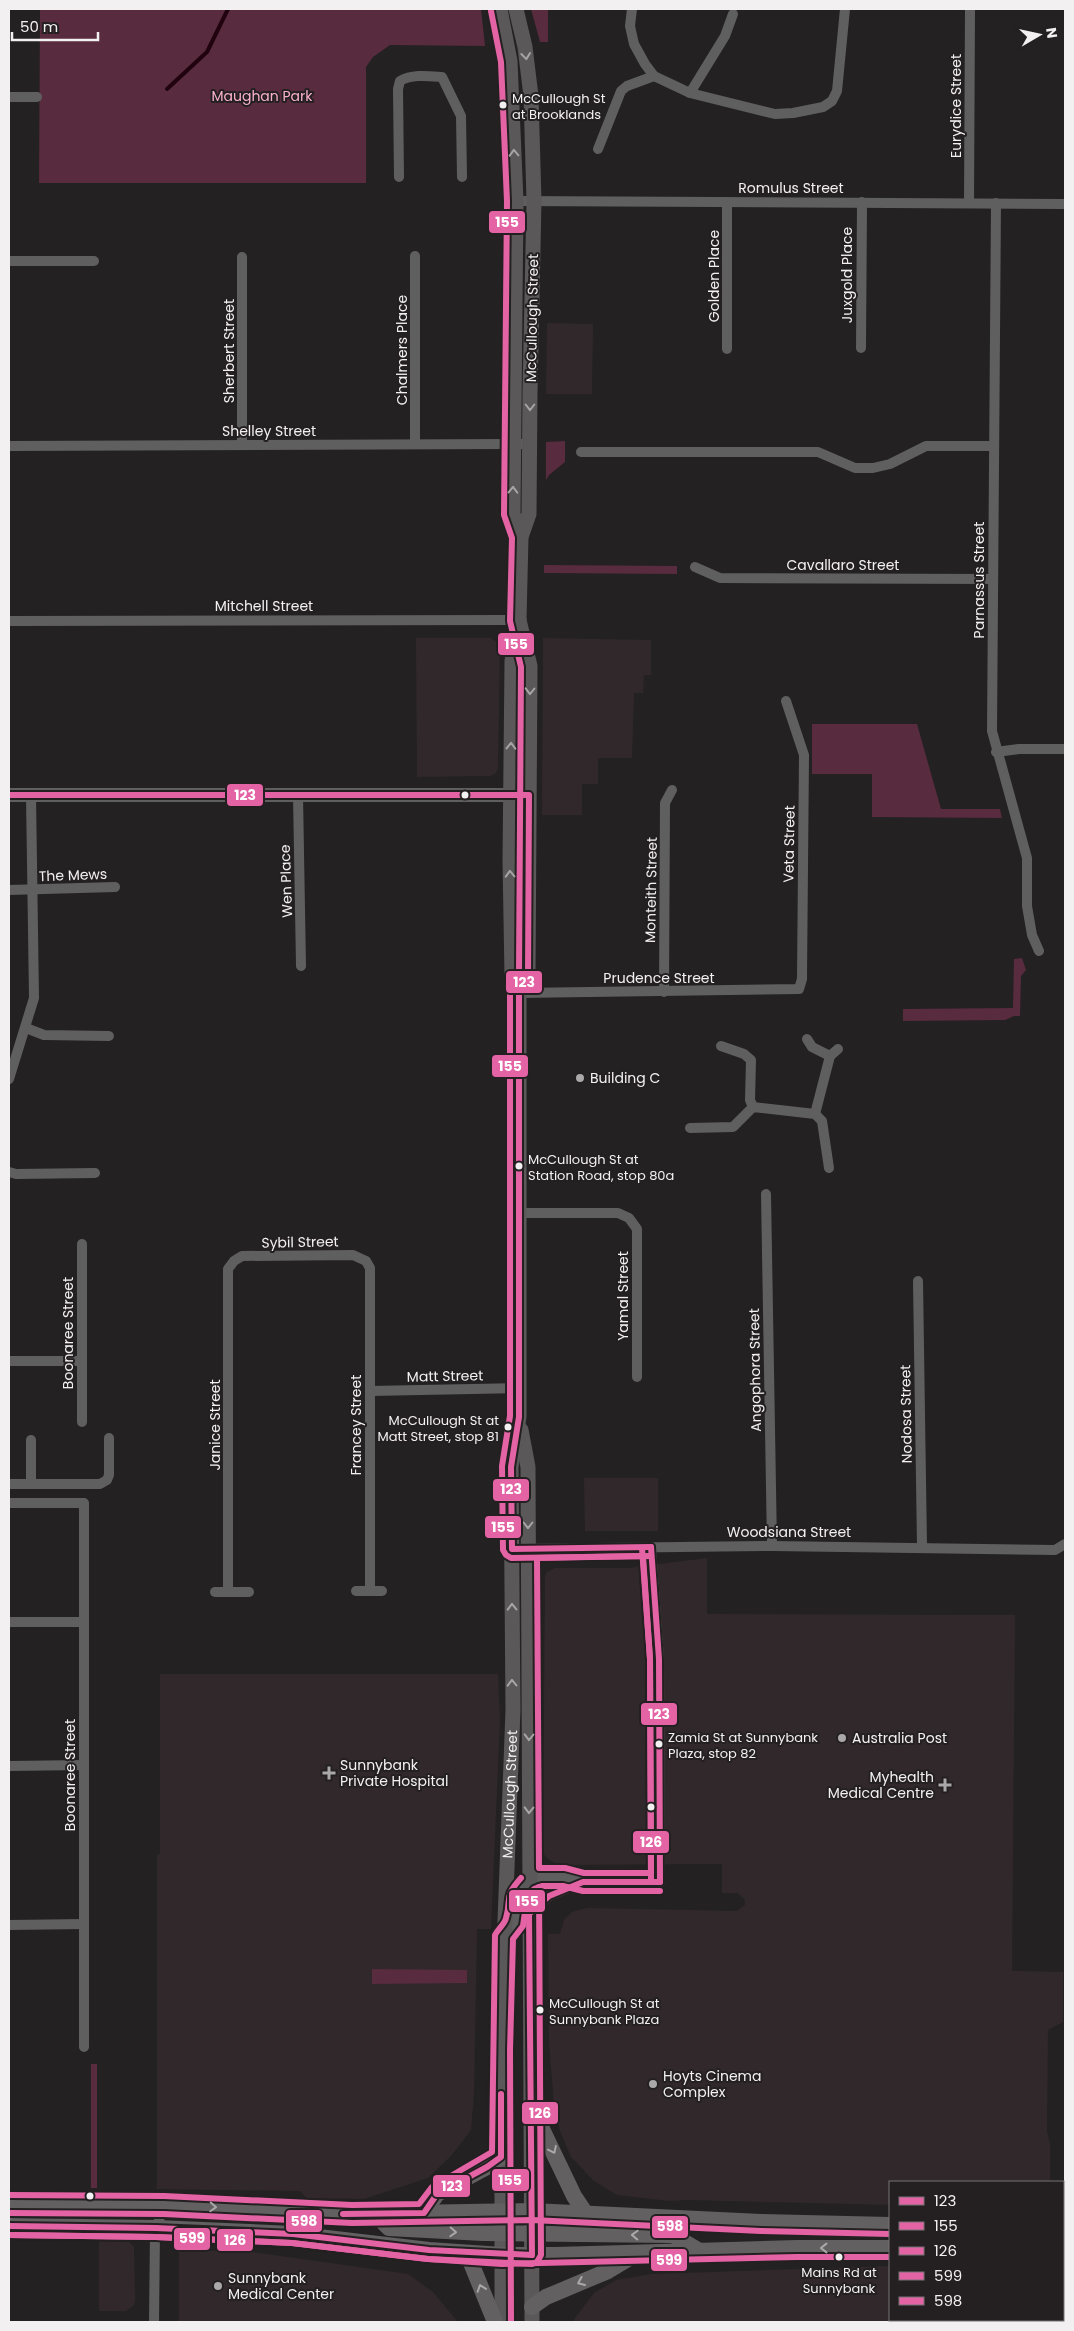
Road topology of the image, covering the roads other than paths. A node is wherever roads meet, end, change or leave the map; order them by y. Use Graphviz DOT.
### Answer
graph roads {
  1 [pos="500,9"];
  2 [pos="516,9"];
  3 [pos="632,9"];
  4 [pos="845,9"];
  5 [pos="970,9"];
  6 [pos="733,14"];
  7 [pos="654,76"];
  8 [pos="690,93"];
  9 [pos="9,97"];
  10 [pos="37,97"];
  11 [pos="598,149"];
  12 [pos="399,177"];
  13 [pos="462,177"];
  14 [pos="534,201"];
  15 [pos="516,202"];
  16 [pos="728,202"];
  17 [pos="862,202"];
  18 [pos="969,203"];
  19 [pos="996,203"];
  20 [pos="1065,204"];
  21 [pos="415,256"];
  22 [pos="242,257"];
  23 [pos="94,260"];
  24 [pos="9,261"];
  25 [pos="861,348"];
  26 [pos="727,349"];
  27 [pos="415,444"];
  28 [pos="514,444"];
  29 [pos="530,444"];
  30 [pos="242,445"];
  31 [pos="9,446"];
  32 [pos="993,446"];
  33 [pos="581,452"];
  34 [pos="521,537"];
  35 [pos="695,568"];
  36 [pos="992,579"];
  37 [pos="519,620"];
  38 [pos="9,621"];
  39 [pos="786,701"];
  40 [pos="1065,749"];
  41 [pos="996,752"];
  42 [pos="672,790"];
  43 [pos="9,795"];
  44 [pos="31,795"];
  45 [pos="298,795"];
  46 [pos="510,795"];
  47 [pos="529,795"];
  48 [pos="115,887"];
  49 [pos="9,890"];
  50 [pos="31,890"];
  51 [pos="1038,951"];
  52 [pos="301,966"];
  53 [pos="799,989"];
  54 [pos="519,992"];
  55 [pos="664,992"];
  56 [pos="26,1028"];
  57 [pos="109,1036"];
  58 [pos="808,1039"];
  59 [pos="721,1046"];
  60 [pos="9,1079"];
  61 [pos="753,1107"];
  62 [pos="815,1114"];
  63 [pos="690,1128"];
  64 [pos="828,1168"];
  65 [pos="9,1172"];
  66 [pos="95,1173"];
  67 [pos="766,1194"];
  68 [pos="520,1213"];
  69 [pos="82,1244"];
  70 [pos="234,1261"];
  71 [pos="366,1261"];
  72 [pos="918,1281"];
  73 [pos="82,1360"];
  74 [pos="9,1361"];
  75 [pos="638,1376"];
  76 [pos="520,1388"];
  77 [pos="370,1391"];
  78 [pos="519,1417"];
  79 [pos="82,1422"];
  80 [pos="109,1438"];
  81 [pos="31,1440"];
  82 [pos="9,1484"];
  83 [pos="31,1484"];
  84 [pos="9,1503"];
  85 [pos="1065,1544"];
  86 [pos="772,1546"];
  87 [pos="922,1546"];
  88 [pos="650,1547"];
  89 [pos="512,1549"];
  90 [pos="528,1549"];
  91 [pos="370,1591"];
  92 [pos="382,1591"];
  93 [pos="215,1592"];
  94 [pos="228,1592"];
  95 [pos="249,1592"];
  96 [pos="356,1592"];
  97 [pos="9,1622"];
  98 [pos="84,1622"];
  99 [pos="84,1765"];
  100 [pos="9,1766"];
  101 [pos="529,1882"];
  102 [pos="582,1882"];
  103 [pos="529,1914"];
  104 [pos="84,1924"];
  105 [pos="9,1925"];
  106 [pos="504,1936"];
  107 [pos="84,2046"];
  108 [pos="531,2106"];
  109 [pos="502,2157"];
  110 [pos="9,2204"];
  111 [pos="164,2205"];
  112 [pos="502,2211"];
  113 [pos="532,2211"];
  114 [pos="424,2213"];
  115 [pos="375,2214"];
  116 [pos="586,2214"];
  117 [pos="889,2225"];
  118 [pos="9,2226"];
  119 [pos="156,2228"];
  120 [pos="502,2233"];
  121 [pos="532,2233"];
  122 [pos="889,2248"];
  123 [pos="698,2250"];
  124 [pos="640,2252"];
  125 [pos="467,2253"];
  126 [pos="502,2255"];
  127 [pos="532,2255"];
  128 [pos="532,2315"];
  129 [pos="154,2322"];
  130 [pos="496,2322"];
  131 [pos="502,2322"];
  15 -- 1 [label="main road, McCullough Street, one-way"];
  2 -- 14 [label="main road, McCullough Street, one-way"];
  3 -- 7 [label="street"];
  4 -- 8 [label="street"];
  5 -- 18 [label="street, Eurydice Street"];
  6 -- 8 [label="street"];
  7 -- 8 [label="street"];
  7 -- 11 [label="street"];
  9 -- 10 [label="street"];
  12 -- 13 [label="street"];
  14 -- 15 [label="street, Romulus Street"];
  14 -- 16 [label="street, Romulus Street"];
  14 -- 29 [label="main road, McCullough Street, one-way"];
  15 -- 28 [label="main road, McCullough Street"];
  16 -- 17 [label="street, Romulus Street"];
  16 -- 26 [label="street, Golden Place"];
  17 -- 18 [label="street, Romulus Street"];
  17 -- 25 [label="street, Juxgold Place"];
  18 -- 19 [label="street, Romulus Street"];
  19 -- 20 [label="street, Romulus Street"];
  19 -- 32 [label="street, Parnassus Street"];
  21 -- 27 [label="street, Chalmers Place"];
  22 -- 30 [label="street, Sherbert Street"];
  23 -- 24 [label="street"];
  27 -- 28 [label="street, Shelley Street"];
  27 -- 30 [label="street, Shelley Street"];
  28 -- 29 [label="street, Shelley Street"];
  34 -- 28 [label="main road, McCullough Street, one-way"];
  29 -- 34 [label="main road, McCullough Street"];
  30 -- 31 [label="street, Shelley Street"];
  32 -- 33 [label="street"];
  32 -- 36 [label="street, Parnassus Street"];
  34 -- 37 [label="main road, McCullough Street"];
  35 -- 36 [label="street, Cavallaro Street"];
  36 -- 41 [label="street, Parnassus Street"];
  37 -- 38 [label="street, Mitchell Street"];
  46 -- 37 [label="main road, McCullough Street, one-way"];
  37 -- 47 [label="main road, McCullough Street, one-way"];
  39 -- 53 [label="street, Veta Street"];
  40 -- 41 [label="street"];
  41 -- 51 [label="street, Parnassus Street"];
  42 -- 55 [label="street, Monteith Street"];
  43 -- 44 [label="street"];
  44 -- 45 [label="street"];
  44 -- 50 [label="street"];
  45 -- 46 [label="street"];
  45 -- 52 [label="street, Wen Place"];
  46 -- 47 [label="street"];
  54 -- 46 [label="main road, McCullough Street, one-way"];
  47 -- 54 [label="main road, McCullough Street"];
  48 -- 50 [label="street, The Mews"];
  49 -- 50 [label="street, The Mews"];
  50 -- 56 [label="street"];
  53 -- 55 [label="street, Prudence Street"];
  54 -- 55 [label="street, Prudence Street"];
  54 -- 68 [label="main road, McCullough Street"];
  56 -- 57 [label="street"];
  56 -- 60 [label="street"];
  58 -- 62 [label="street"];
  59 -- 61 [label="street"];
  61 -- 62 [label="street"];
  61 -- 63 [label="street"];
  62 -- 64 [label="street"];
  65 -- 66 [label="street"];
  67 -- 86 [label="street, Angophora Street"];
  68 -- 75 [label="street, Yamal Street"];
  68 -- 76 [label="main road, McCullough Street"];
  69 -- 73 [label="street, Boonaree Street"];
  70 -- 71 [label="street, Sybil Street"];
  70 -- 94 [label="street, Janice Street"];
  71 -- 77 [label="street, Francey Street"];
  72 -- 87 [label="street, Nodosa Street"];
  73 -- 74 [label="street"];
  73 -- 79 [label="street, Boonaree Street"];
  76 -- 77 [label="street, Matt Street"];
  76 -- 78 [label="main road, McCullough Street"];
  77 -- 91 [label="street, Francey Street"];
  78 -- 89 [label="main road, McCullough Street"];
  78 -- 90 [label="main road, McCullough Street, one-way"];
  80 -- 83 [label="street"];
  81 -- 83 [label="street"];
  82 -- 83 [label="street"];
  84 -- 98 [label="street, Boonaree Street"];
  85 -- 87 [label="street, Woodsiana Street"];
  86 -- 87 [label="street, Woodsiana Street"];
  86 -- 88 [label="street, Woodsiana Street"];
  88 -- 90 [label="street, Woodsiana Street"];
  88 -- 102 [label="street"];
  89 -- 90 [label="street, Woodsiana Street"];
  106 -- 89 [label="main road, McCullough Street, one-way"];
  90 -- 101 [label="main road, McCullough Street, one-way"];
  91 -- 92 [label="street"];
  91 -- 96 [label="street"];
  93 -- 94 [label="street"];
  94 -- 95 [label="street"];
  97 -- 98 [label="street"];
  98 -- 99 [label="street, Boonaree Street"];
  99 -- 100 [label="street"];
  99 -- 104 [label="street, Boonaree Street"];
  101 -- 102 [label="street"];
  101 -- 103 [label="main road, McCullough Street"];
  101 -- 106 [label="street"];
  102 -- 103 [label="street"];
  103 -- 108 [label="main road, McCullough Street"];
  104 -- 105 [label="street"];
  104 -- 107 [label="street, Boonaree Street"];
  106 -- 109 [label="main road, McCullough Street"];
  108 -- 113 [label="main road, McCullough Street"];
  108 -- 116 [label="main road, one-way"];
  109 -- 112 [label="main road, McCullough Street"];
  109 -- 114 [label="main road"];
  110 -- 111 [label="main road"];
  111 -- 115 [label="main road, one-way"];
  111 -- 119 [label="street"];
  112 -- 113 [label="main road"];
  112 -- 114 [label="main road"];
  112 -- 120 [label="main road, McCullough Street"];
  113 -- 116 [label="main road"];
  113 -- 121 [label="main road, McCullough Street"];
  114 -- 115 [label="main road"];
  115 -- 120 [label="main road, one-way"];
  116 -- 117 [label="main road"];
  118 -- 119 [label="main road"];
  119 -- 125 [label="main road"];
  119 -- 129 [label="street"];
  120 -- 121 [label="main road"];
  120 -- 126 [label="main road, McCullough Street"];
  123 -- 121 [label="main road, one-way"];
  121 -- 127 [label="main road, McCullough Street"];
  122 -- 123 [label="main road, one-way"];
  123 -- 124 [label="main road"];
  124 -- 127 [label="main road"];
  124 -- 128 [label="main road, one-way"];
  125 -- 126 [label="main road"];
  130 -- 125 [label="main road, one-way"];
  126 -- 127 [label="main road"];
  126 -- 131 [label="main road, McCullough Street"];
  127 -- 128 [label="main road, McCullough Street"];
}
